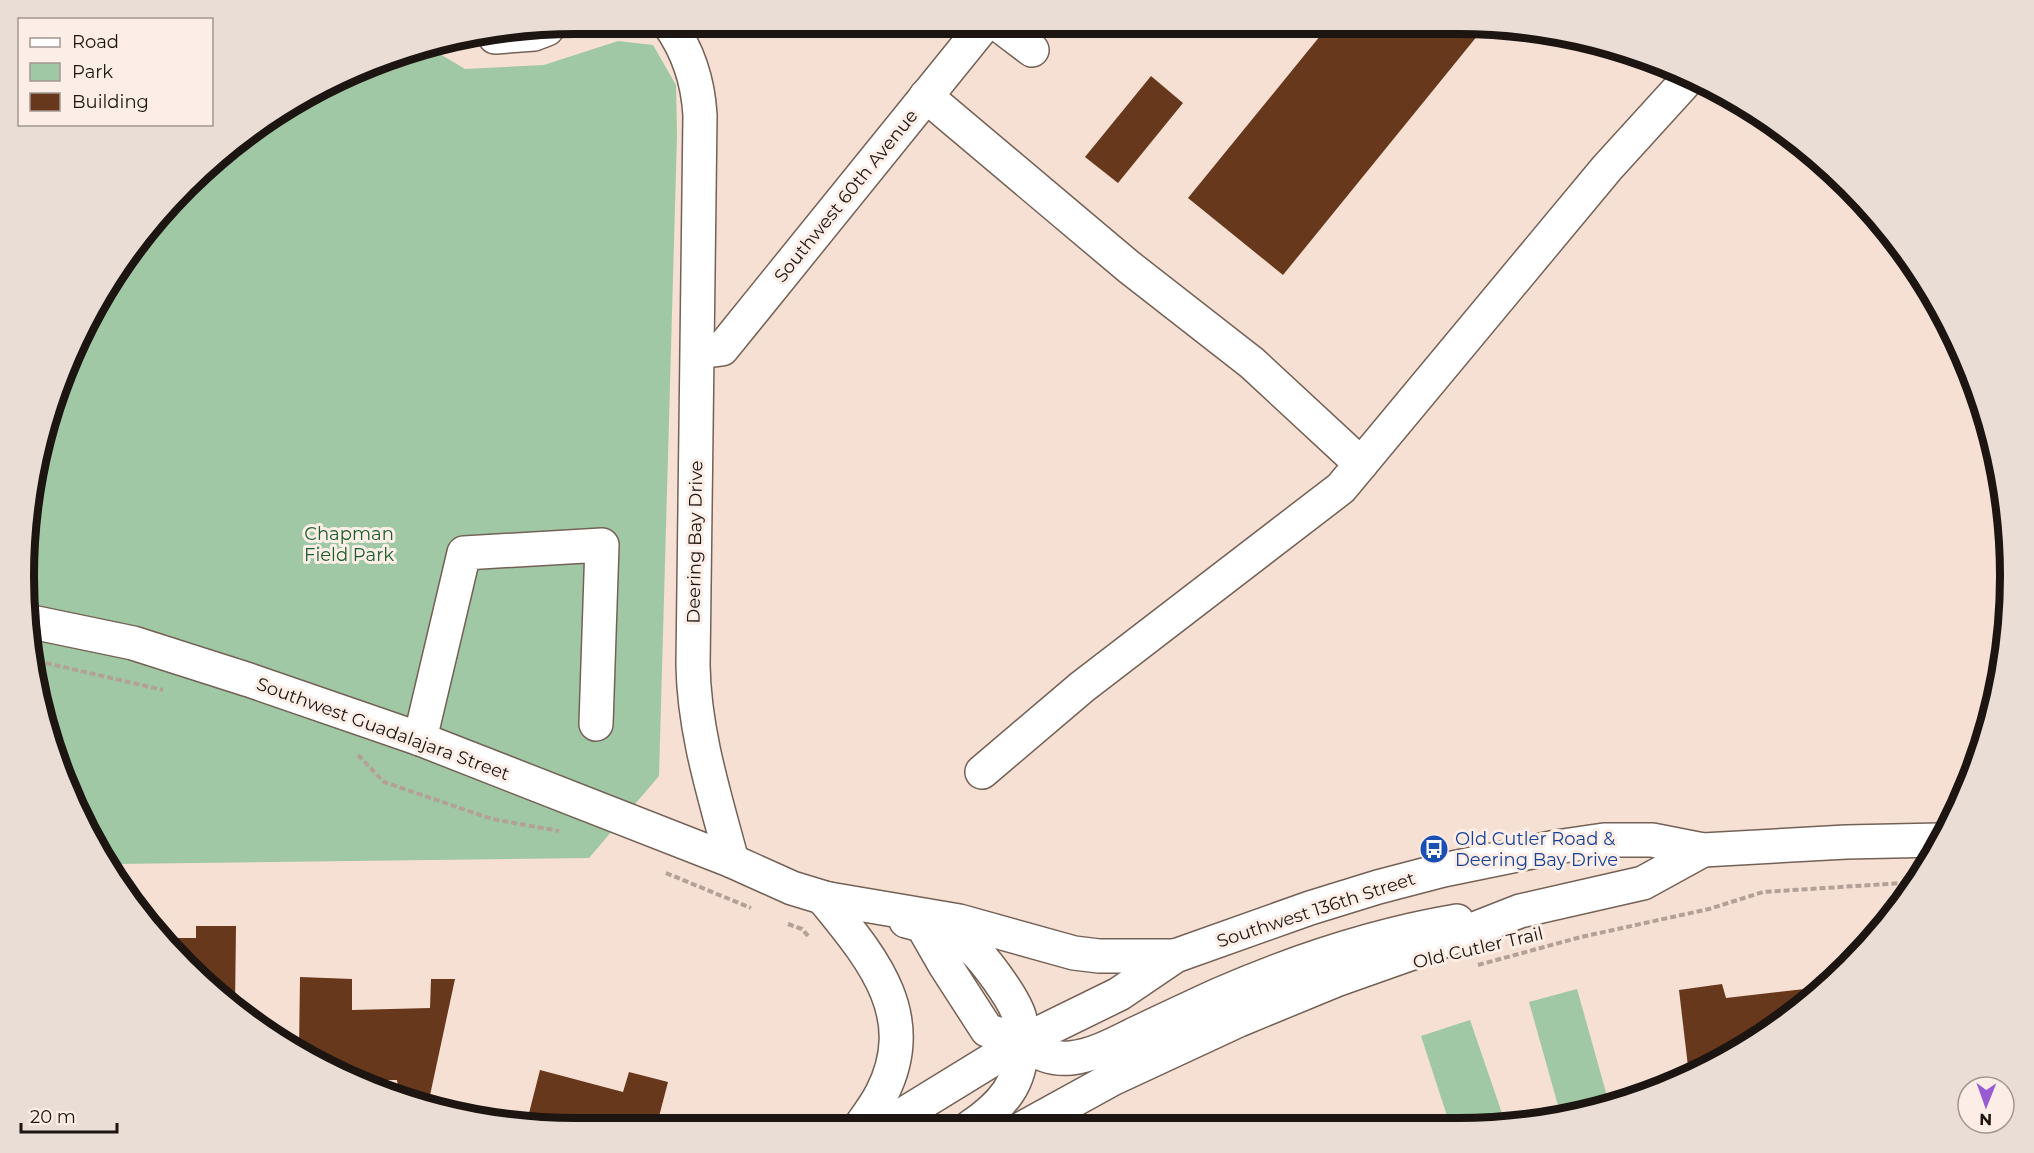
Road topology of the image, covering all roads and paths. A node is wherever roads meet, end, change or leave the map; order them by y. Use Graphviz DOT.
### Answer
graph roads {
  1 [pos="676,34"];
  2 [pos="977,34"];
  3 [pos="1011,34"];
  4 [pos="1032,50"];
  5 [pos="1683,84"];
  6 [pos="926,96"];
  7 [pos="698,352"];
  8 [pos="1361,464"];
  9 [pos="37,623"];
  10 [pos="42,662"];
  11 [pos="171,692"];
  12 [pos="596,724"];
  13 [pos="420,739"];
  14 [pos="348,751"];
  15 [pos="982,772"];
  16 [pos="567,832"];
  17 [pos="1931,840"];
  18 [pos="1703,850"];
  19 [pos="732,861"];
  20 [pos="663,872"];
  21 [pos="1904,883"];
  22 [pos="823,898"];
  23 [pos="1520,911"];
  24 [pos="759,912"];
  25 [pos="781,921"];
  26 [pos="814,942"];
  27 [pos="1175,956"];
  28 [pos="1469,968"];
  29 [pos="1021,1042"];
  30 [pos="866,1118"];
  31 [pos="897,1118"];
  32 [pos="982,1118"];
  33 [pos="1041,1118"];
  1 -- 7 [label="main road, Deering Bay Drive"];
  2 -- 6 [label="main road, Southwest 60th Avenue"];
  3 -- 4 [label="main road"];
  5 -- 8 [label="main road"];
  6 -- 7 [label="main road, Southwest 60th Avenue"];
  6 -- 8 [label="main road"];
  7 -- 19 [label="main road, Deering Bay Drive"];
  8 -- 15 [label="main road"];
  9 -- 13 [label="main road, Southwest Guadalajara Street"];
  10 -- 11 [label="path"];
  12 -- 13 [label="main road"];
  13 -- 19 [label="main road, Southwest Guadalajara Street"];
  14 -- 16 [label="path"];
  17 -- 18 [label="main road, Southwest 136th Street"];
  18 -- 23 [label="main road, Southwest 136th Street"];
  18 -- 27 [label="main road, Southwest 136th Street"];
  19 -- 22 [label="main road"];
  20 -- 24 [label="path"];
  21 -- 28 [label="path, Old Cutler Trail"];
  22 -- 27 [label="main road"];
  22 -- 29 [label="main road"];
  22 -- 30 [label="main road"];
  23 -- 29 [label="main road"];
  23 -- 33 [label="main road, Southwest 136th Street"];
  25 -- 26 [label="path"];
  27 -- 29 [label="main road, Southwest 136th Street"];
  29 -- 31 [label="main road, Southwest 136th Street"];
  29 -- 32 [label="main road"];
}
